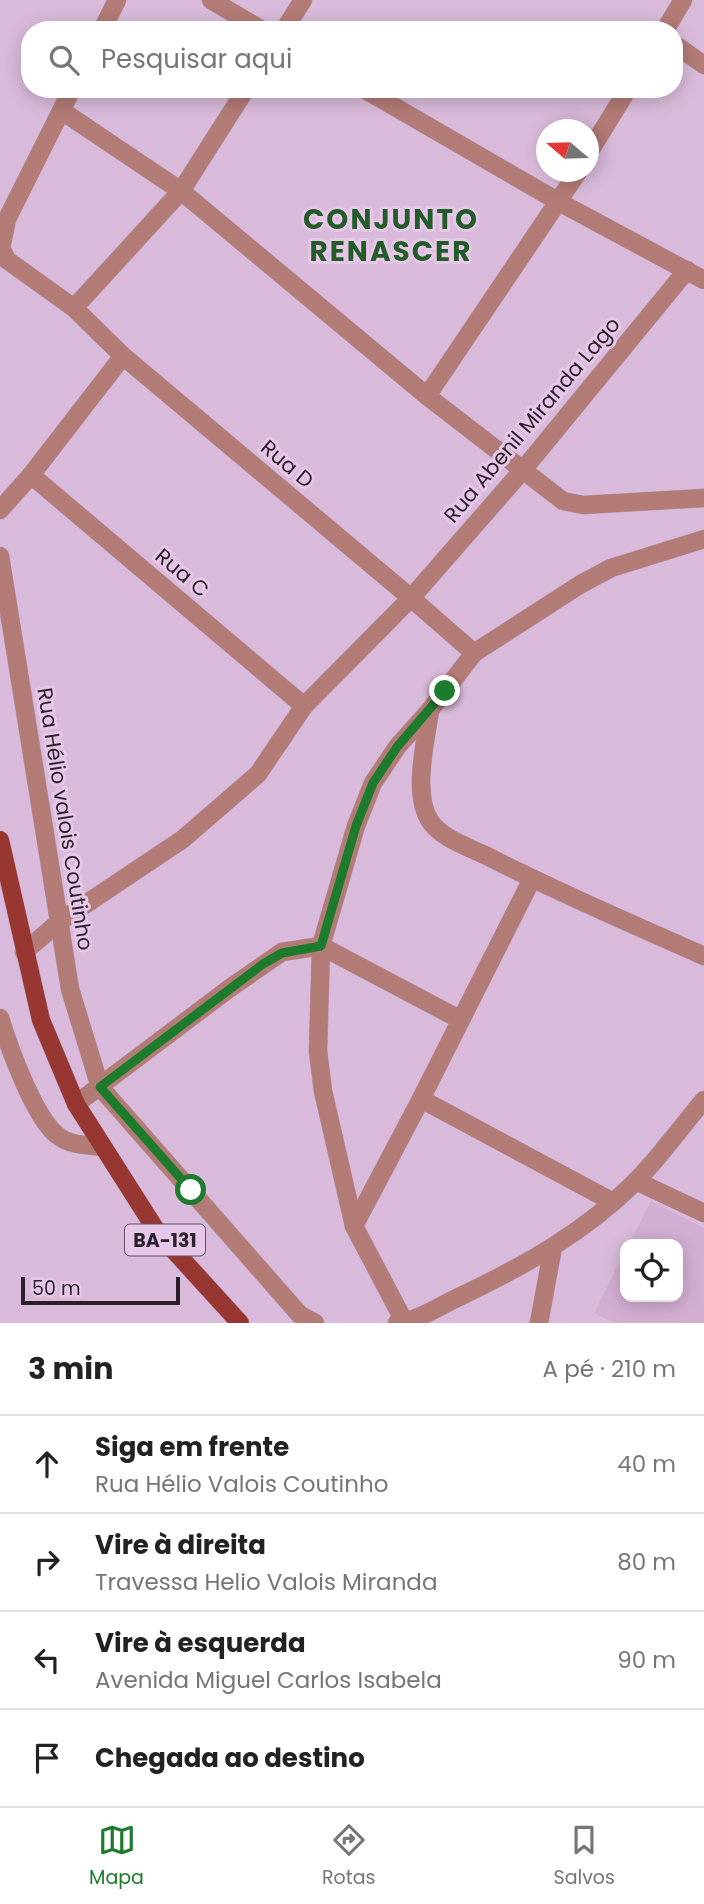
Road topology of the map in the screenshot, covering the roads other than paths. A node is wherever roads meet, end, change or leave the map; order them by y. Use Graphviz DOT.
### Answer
graph roads {
  1 [pos="117,0"];
  2 [pos="211,0"];
  3 [pos="303,0"];
  4 [pos="683,0"];
  5 [pos="106,21"];
  6 [pos="247,21"];
  7 [pos="290,21"];
  8 [pos="670,21"];
  9 [pos="683,50"];
  10 [pos="704,65"];
  11 [pos="68,98"];
  12 [pos="240,98"];
  13 [pos="380,98"];
  14 [pos="623,98"];
  15 [pos="62,111"];
  16 [pos="599,137"];
  17 [pos="572,182"];
  18 [pos="181,191"];
  19 [pos="559,202"];
  20 [pos="687,270"];
  21 [pos="704,280"];
  22 [pos="74,308"];
  23 [pos="123,356"];
  24 [pos="427,396"];
  25 [pos="522,471"];
  26 [pos="31,475"];
  27 [pos="704,498"];
  28 [pos="0,510"];
  29 [pos="704,539"];
  30 [pos="0,556"];
  31 [pos="411,597"];
  32 [pos="474,653"];
  33 [pos="304,706"];
  34 [pos="430,710"];
  35 [pos="0,840"];
  36 [pos="532,879"];
  37 [pos="59,922"];
  38 [pos="321,946"];
  39 [pos="24,953"];
  40 [pos="704,956"];
  41 [pos="0,1018"];
  42 [pos="461,1020"];
  43 [pos="100,1087"];
  44 [pos="421,1099"];
  45 [pos="704,1100"];
  46 [pos="76,1104"];
  47 [pos="103,1147"];
  48 [pos="636,1181"];
  49 [pos="613,1202"];
  50 [pos="704,1213"];
  51 [pos="354,1226"];
  52 [pos="553,1247"];
  53 [pos="434,1317"];
  54 [pos="240,1323"];
  55 [pos="315,1323"];
  56 [pos="397,1323"];
  57 [pos="404,1323"];
  58 [pos="538,1323"];
  1 -- 5 [label="street"];
  2 -- 6 [label="street"];
  3 -- 7 [label="street"];
  4 -- 8 [label="street"];
  9 -- 10 [label="street"];
  11 -- 15 [label="street, Rua D"];
  12 -- 18 [label="street"];
  13 -- 19 [label="street"];
  14 -- 16 [label="street"];
  15 -- 18 [label="street"];
  15 -- 22 [label="street, Rua D"];
  17 -- 19 [label="street"];
  18 -- 22 [label="street"];
  18 -- 24 [label="street"];
  19 -- 20 [label="street"];
  19 -- 24 [label="street"];
  20 -- 21 [label="street"];
  20 -- 25 [label="street, Rua Abenil Miranda Lago"];
  22 -- 23 [label="street, Rua D"];
  23 -- 26 [label="street"];
  23 -- 31 [label="street, Rua D"];
  24 -- 25 [label="street"];
  25 -- 27 [label="street"];
  25 -- 31 [label="street, Rua Abenil Miranda Lago"];
  26 -- 28 [label="street"];
  26 -- 33 [label="street, Rua C"];
  29 -- 32 [label="street"];
  30 -- 37 [label="street, Rua Hélio valois Coutinho"];
  31 -- 32 [label="street, Rua D"];
  31 -- 33 [label="street"];
  32 -- 34 [label="street"];
  33 -- 37 [label="street"];
  34 -- 36 [label="street"];
  34 -- 38 [label="street"];
  35 -- 39 [label="main road, BA-131"];
  36 -- 40 [label="street"];
  36 -- 42 [label="street"];
  37 -- 39 [label="street"];
  37 -- 43 [label="street, Rua Hélio valois Coutinho"];
  38 -- 42 [label="street"];
  38 -- 43 [label="street"];
  38 -- 51 [label="street"];
  39 -- 46 [label="main road, BA-131"];
  41 -- 47 [label="street"];
  42 -- 44 [label="street"];
  43 -- 46 [label="street"];
  43 -- 55 [label="street"];
  44 -- 49 [label="street"];
  44 -- 51 [label="street"];
  45 -- 48 [label="street"];
  46 -- 47 [label="main road, BA-131"];
  47 -- 54 [label="main road, BA-131"];
  48 -- 49 [label="street"];
  48 -- 50 [label="street"];
  49 -- 52 [label="street"];
  51 -- 57 [label="street"];
  52 -- 53 [label="street"];
  52 -- 58 [label="street"];
  53 -- 57 [label="street"];
  56 -- 57 [label="street"];
}
